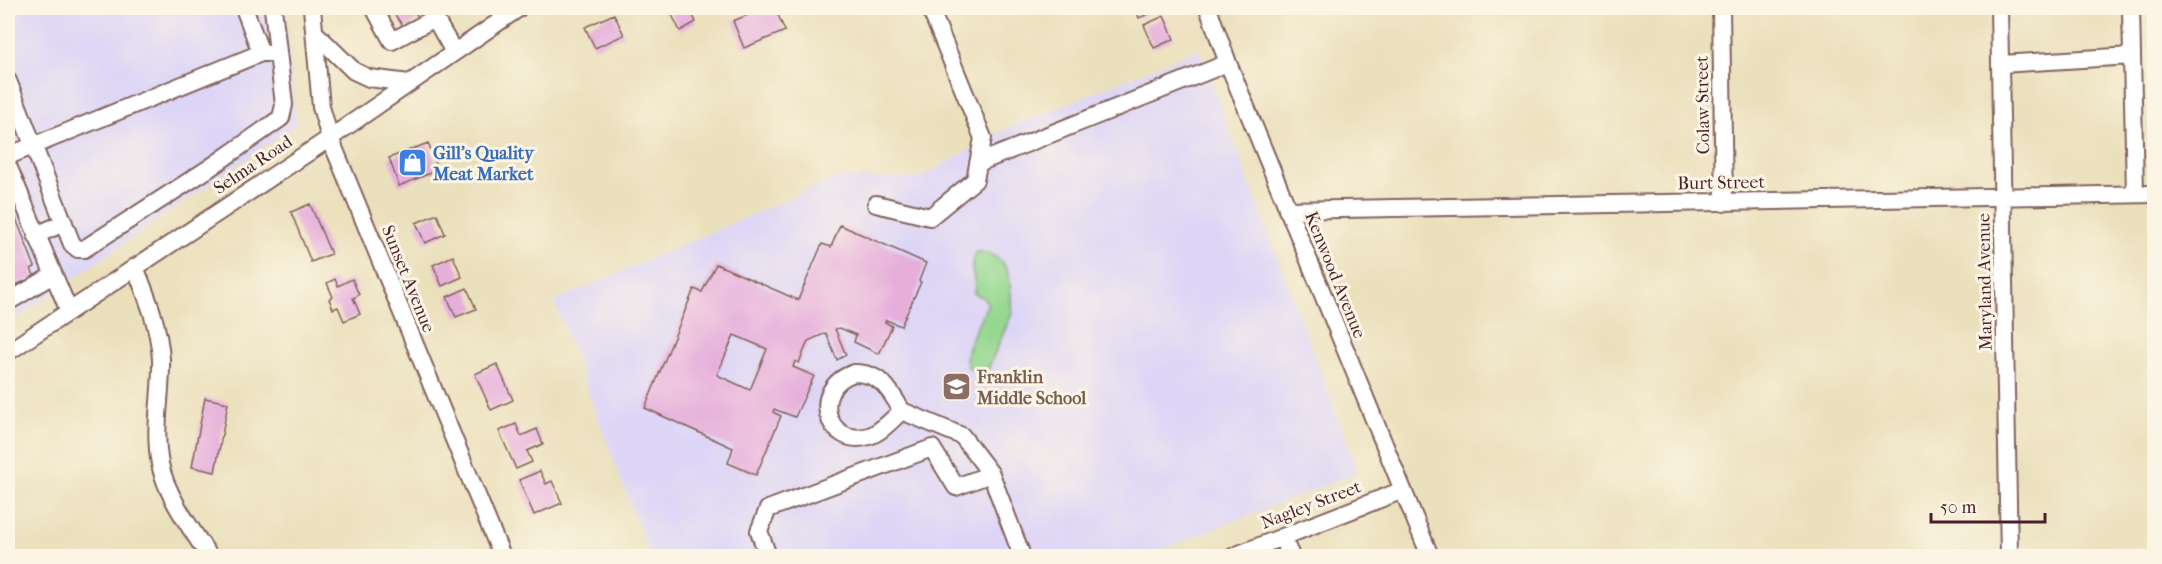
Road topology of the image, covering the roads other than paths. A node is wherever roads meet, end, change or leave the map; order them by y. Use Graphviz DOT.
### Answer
graph roads {
  1 [pos="244,8"];
  2 [pos="273,8"];
  3 [pos="312,8"];
  4 [pos="374,8"];
  5 [pos="519,8"];
  6 [pos="930,8"];
  7 [pos="1208,8"];
  8 [pos="1720,8"];
  9 [pos="1999,8"];
  10 [pos="2131,8"];
  11 [pos="432,13"];
  12 [pos="315,33"];
  13 [pos="454,52"];
  14 [pos="269,53"];
  15 [pos="2132,56"];
  16 [pos="1228,63"];
  17 [pos="2001,64"];
  18 [pos="8,81"];
  19 [pos="409,83"];
  20 [pos="330,138"];
  21 [pos="33,145"];
  22 [pos="8,156"];
  23 [pos="978,163"];
  24 [pos="8,166"];
  25 [pos="2135,194"];
  26 [pos="2154,194"];
  27 [pos="2003,197"];
  28 [pos="1724,203"];
  29 [pos="876,204"];
  30 [pos="1287,210"];
  31 [pos="64,223"];
  32 [pos="36,234"];
  33 [pos="135,267"];
  34 [pos="53,275"];
  35 [pos="8,302"];
  36 [pos="69,311"];
  37 [pos="8,352"];
  38 [pos="902,411"];
  39 [pos="991,474"];
  40 [pos="1403,490"];
  41 [pos="1282,537"];
  42 [pos="209,556"];
  43 [pos="502,556"];
  44 [pos="768,556"];
  45 [pos="1022,556"];
  46 [pos="1234,556"];
  47 [pos="1291,556"];
  48 [pos="1430,556"];
  49 [pos="2009,556"];
  1 -- 14 [label="street"];
  2 -- 14 [label="street"];
  3 -- 12 [label="street, Sunset Avenue"];
  4 -- 11 [label="street"];
  5 -- 13 [label="street, Selma Road"];
  6 -- 23 [label="street"];
  7 -- 16 [label="street, Kenwood Avenue"];
  8 -- 28 [label="street, Colaw Street"];
  9 -- 17 [label="street, Maryland Avenue"];
  10 -- 15 [label="street"];
  11 -- 13 [label="street"];
  12 -- 19 [label="street"];
  12 -- 20 [label="street, Sunset Avenue"];
  13 -- 19 [label="street, Selma Road"];
  14 -- 21 [label="street"];
  14 -- 31 [label="street"];
  15 -- 17 [label="street"];
  15 -- 25 [label="street"];
  16 -- 23 [label="street"];
  16 -- 30 [label="street, Kenwood Avenue"];
  17 -- 27 [label="street, Maryland Avenue"];
  18 -- 21 [label="street"];
  19 -- 20 [label="street, Selma Road"];
  20 -- 33 [label="street, Selma Road"];
  20 -- 43 [label="street, Sunset Avenue"];
  21 -- 22 [label="street"];
  21 -- 31 [label="street"];
  23 -- 29 [label="street"];
  24 -- 32 [label="street"];
  25 -- 26 [label="street, Burt Street"];
  25 -- 27 [label="street, Burt Street"];
  27 -- 28 [label="street, Burt Street"];
  27 -- 49 [label="street, Maryland Avenue"];
  28 -- 30 [label="street, Burt Street"];
  30 -- 40 [label="street, Kenwood Avenue"];
  31 -- 32 [label="street"];
  32 -- 34 [label="street"];
  33 -- 36 [label="street, Selma Road"];
  33 -- 42 [label="street"];
  34 -- 35 [label="street"];
  34 -- 36 [label="street"];
  36 -- 37 [label="street, Selma Road"];
  38 -- 38 [label="street"];
  38 -- 39 [label="street"];
  39 -- 44 [label="street"];
  39 -- 45 [label="street"];
  40 -- 41 [label="street, Nagley Street"];
  40 -- 48 [label="street, Kenwood Avenue"];
  41 -- 46 [label="street, Nagley Street"];
  41 -- 47 [label="street"];
}
